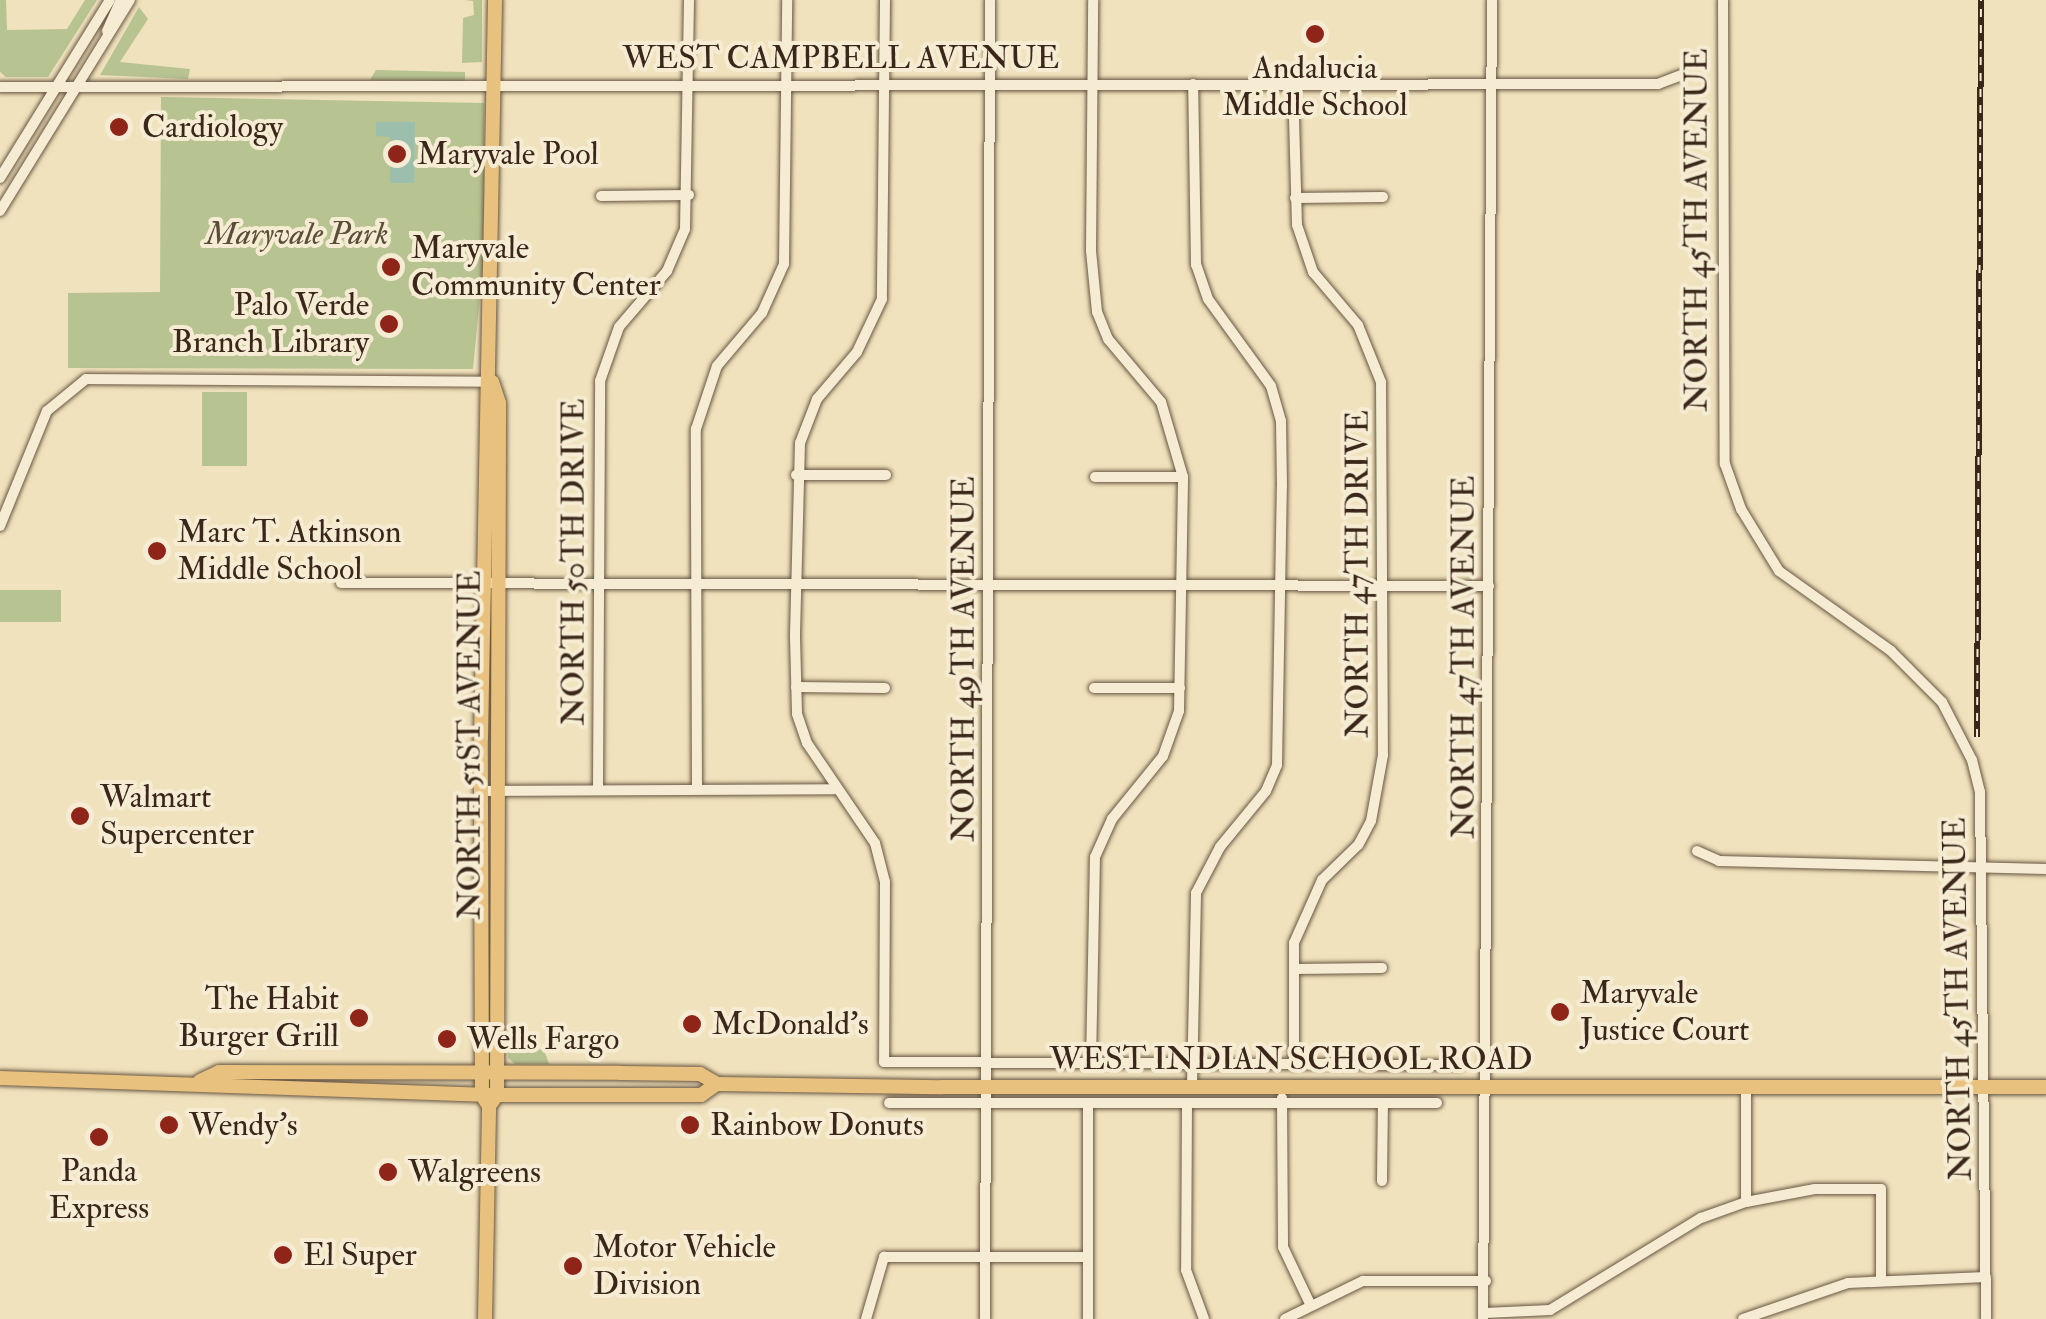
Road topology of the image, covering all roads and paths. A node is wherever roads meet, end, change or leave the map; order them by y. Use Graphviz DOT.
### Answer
graph roads {
  1 [pos="110,0"];
  2 [pos="121,0"];
  3 [pos="130,0"];
  4 [pos="495,0"];
  5 [pos="689,0"];
  6 [pos="787,0"];
  7 [pos="885,0"];
  8 [pos="990,0"];
  9 [pos="1093,0"];
  10 [pos="1492,0"];
  11 [pos="1722,0"];
  12 [pos="102,46"];
  13 [pos="1681,75"];
  14 [pos="688,82"];
  15 [pos="1294,82"];
  16 [pos="1492,82"];
  17 [pos="787,83"];
  18 [pos="886,83"];
  19 [pos="989,84"];
  20 [pos="1094,84"];
  21 [pos="1192,84"];
  22 [pos="0,87"];
  23 [pos="57,88"];
  24 [pos="78,88"];
  25 [pos="494,90"];
  26 [pos="1,174"];
  27 [pos="16,183"];
  28 [pos="690,195"];
  29 [pos="601,196"];
  30 [pos="1384,197"];
  31 [pos="1294,198"];
  32 [pos="0,211"];
  33 [pos="492,382"];
  34 [pos="796,475"];
  35 [pos="886,475"];
  36 [pos="1095,477"];
  37 [pos="1183,477"];
  38 [pos="0,526"];
  39 [pos="341,583"];
  40 [pos="490,583"];
  41 [pos="599,583"];
  42 [pos="698,584"];
  43 [pos="796,584"];
  44 [pos="990,584"];
  45 [pos="1182,585"];
  46 [pos="1282,586"];
  47 [pos="1383,586"];
  48 [pos="1489,586"];
  49 [pos="796,687"];
  50 [pos="885,688"];
  51 [pos="1094,688"];
  52 [pos="1180,688"];
  53 [pos="834,789"];
  54 [pos="498,790"];
  55 [pos="598,790"];
  56 [pos="697,790"];
  57 [pos="481,791"];
  58 [pos="1698,851"];
  59 [pos="1982,869"];
  60 [pos="2046,869"];
  61 [pos="1382,968"];
  62 [pos="1294,969"];
  63 [pos="987,1064"];
  64 [pos="1091,1064"];
  65 [pos="1192,1064"];
  66 [pos="1294,1065"];
  67 [pos="1460,1065"];
  68 [pos="490,1073"];
  69 [pos="0,1078"];
  70 [pos="200,1081"];
  71 [pos="717,1084"];
  72 [pos="1192,1086"];
  73 [pos="1282,1086"];
  74 [pos="1485,1087"];
  75 [pos="1746,1087"];
  76 [pos="1985,1087"];
  77 [pos="2046,1087"];
  78 [pos="987,1095"];
  79 [pos="489,1099"];
  80 [pos="889,1103"];
  81 [pos="1088,1103"];
  82 [pos="1187,1103"];
  83 [pos="1282,1103"];
  84 [pos="1383,1103"];
  85 [pos="1437,1103"];
  86 [pos="1382,1180"];
  87 [pos="1746,1202"];
  88 [pos="986,1258"];
  89 [pos="1088,1258"];
  90 [pos="1881,1278"];
  91 [pos="1986,1278"];
  92 [pos="1486,1281"];
  93 [pos="1311,1306"];
  94 [pos="1485,1317"];
  95 [pos="485,1319"];
  96 [pos="866,1319"];
  97 [pos="985,1319"];
  98 [pos="1088,1319"];
  99 [pos="1204,1319"];
  100 [pos="1285,1319"];
  101 [pos="1743,1319"];
  102 [pos="1986,1319"];
  1 -- 23 [label="street"];
  2 -- 12 [label="street"];
  3 -- 12 [label="street"];
  4 -- 25 [label="main road, NORTH 51ST AVENUE"];
  5 -- 14 [label="street, NORTH 50TH DRIVE"];
  6 -- 17 [label="street"];
  7 -- 18 [label="street"];
  8 -- 19 [label="street, NORTH 49TH AVENUE"];
  9 -- 20 [label="street"];
  10 -- 16 [label="street, NORTH 47TH AVENUE"];
  11 -- 59 [label="street, NORTH 45TH AVENUE"];
  12 -- 24 [label="street"];
  13 -- 16 [label="street, WEST CAMPBELL AVENUE"];
  14 -- 17 [label="street, WEST CAMPBELL AVENUE"];
  14 -- 25 [label="street, WEST CAMPBELL AVENUE"];
  14 -- 28 [label="street, NORTH 50TH DRIVE"];
  15 -- 16 [label="street, WEST CAMPBELL AVENUE"];
  15 -- 21 [label="street, WEST CAMPBELL AVENUE"];
  15 -- 31 [label="street, NORTH 47TH DRIVE"];
  16 -- 48 [label="street, NORTH 47TH AVENUE"];
  17 -- 18 [label="street, WEST CAMPBELL AVENUE"];
  17 -- 42 [label="street"];
  18 -- 19 [label="street, WEST CAMPBELL AVENUE"];
  18 -- 34 [label="street"];
  19 -- 20 [label="street, WEST CAMPBELL AVENUE"];
  19 -- 44 [label="street, NORTH 49TH AVENUE"];
  20 -- 21 [label="street, WEST CAMPBELL AVENUE"];
  20 -- 37 [label="street"];
  21 -- 46 [label="street"];
  22 -- 23 [label="street, WEST CAMPBELL AVENUE"];
  23 -- 24 [label="street, WEST CAMPBELL AVENUE"];
  23 -- 26 [label="street"];
  24 -- 25 [label="street, WEST CAMPBELL AVENUE"];
  24 -- 27 [label="street"];
  25 -- 33 [label="main road, NORTH 51ST AVENUE"];
  26 -- 27 [label="street"];
  27 -- 32 [label="street"];
  28 -- 29 [label="street"];
  28 -- 41 [label="street, NORTH 50TH DRIVE"];
  30 -- 31 [label="street"];
  31 -- 47 [label="street, NORTH 47TH DRIVE"];
  33 -- 38 [label="street"];
  33 -- 40 [label="main road, NORTH 51ST AVENUE"];
  34 -- 35 [label="street"];
  34 -- 43 [label="street"];
  36 -- 37 [label="street"];
  37 -- 45 [label="street"];
  39 -- 40 [label="street"];
  40 -- 41 [label="street"];
  40 -- 54 [label="main road, NORTH 51ST AVENUE"];
  40 -- 57 [label="main road, NORTH 51ST AVENUE"];
  41 -- 42 [label="street"];
  41 -- 55 [label="street, NORTH 50TH DRIVE"];
  42 -- 43 [label="street"];
  42 -- 56 [label="street"];
  43 -- 44 [label="street"];
  43 -- 49 [label="street"];
  44 -- 45 [label="street"];
  44 -- 63 [label="street, NORTH 49TH AVENUE"];
  45 -- 46 [label="street"];
  45 -- 52 [label="street"];
  46 -- 47 [label="street"];
  46 -- 65 [label="street"];
  47 -- 48 [label="street"];
  47 -- 62 [label="street, NORTH 47TH DRIVE"];
  48 -- 74 [label="street, NORTH 47TH AVENUE"];
  49 -- 50 [label="street"];
  49 -- 53 [label="street"];
  51 -- 52 [label="street"];
  52 -- 64 [label="street"];
  53 -- 56 [label="street"];
  53 -- 63 [label="street, WEST INDIAN SCHOOL ROAD"];
  54 -- 55 [label="street"];
  54 -- 57 [label="street"];
  54 -- 68 [label="main road, NORTH 51ST AVENUE"];
  55 -- 56 [label="street"];
  57 -- 68 [label="main road, NORTH 51ST AVENUE"];
  58 -- 59 [label="street"];
  59 -- 60 [label="street"];
  59 -- 76 [label="street, NORTH 45TH AVENUE"];
  61 -- 62 [label="street"];
  62 -- 66 [label="street, NORTH 47TH DRIVE"];
  63 -- 64 [label="street, WEST INDIAN SCHOOL ROAD"];
  63 -- 78 [label="street, NORTH 49TH AVENUE"];
  64 -- 65 [label="street, WEST INDIAN SCHOOL ROAD"];
  65 -- 66 [label="street, WEST INDIAN SCHOOL ROAD"];
  65 -- 72 [label="street"];
  66 -- 67 [label="street, WEST INDIAN SCHOOL ROAD"];
  68 -- 70 [label="main road, WEST INDIAN SCHOOL ROAD"];
  68 -- 71 [label="main road, WEST INDIAN SCHOOL ROAD"];
  68 -- 79 [label="main road, NORTH 51ST AVENUE"];
  69 -- 70 [label="main road, WEST INDIAN SCHOOL ROAD"];
  70 -- 79 [label="main road, WEST INDIAN SCHOOL ROAD"];
  71 -- 78 [label="main road, WEST INDIAN SCHOOL ROAD"];
  71 -- 79 [label="main road, WEST INDIAN SCHOOL ROAD"];
  72 -- 73 [label="main road, WEST INDIAN SCHOOL ROAD"];
  72 -- 78 [label="main road, WEST INDIAN SCHOOL ROAD"];
  73 -- 74 [label="main road, WEST INDIAN SCHOOL ROAD"];
  73 -- 83 [label="street"];
  74 -- 75 [label="main road, WEST INDIAN SCHOOL ROAD"];
  74 -- 92 [label="street, NORTH 47TH AVENUE"];
  75 -- 76 [label="main road, WEST INDIAN SCHOOL ROAD"];
  75 -- 87 [label="street"];
  76 -- 77 [label="main road, WEST INDIAN SCHOOL ROAD"];
  76 -- 91 [label="street, NORTH 45TH AVENUE"];
  78 -- 80 [label="street, WEST INDIAN SCHOOL ROAD"];
  78 -- 81 [label="street, WEST INDIAN SCHOOL ROAD"];
  78 -- 88 [label="street, NORTH 49TH AVENUE"];
  79 -- 95 [label="main road, NORTH 51ST AVENUE"];
  81 -- 82 [label="street, WEST INDIAN SCHOOL ROAD"];
  81 -- 89 [label="street"];
  82 -- 83 [label="street, WEST INDIAN SCHOOL ROAD"];
  82 -- 99 [label="street"];
  83 -- 84 [label="street, WEST INDIAN SCHOOL ROAD"];
  83 -- 93 [label="street"];
  84 -- 85 [label="street, WEST INDIAN SCHOOL ROAD"];
  84 -- 86 [label="street"];
  87 -- 90 [label="street"];
  87 -- 94 [label="street"];
  88 -- 89 [label="street"];
  88 -- 96 [label="street"];
  88 -- 97 [label="street, NORTH 49TH AVENUE"];
  89 -- 98 [label="street"];
  90 -- 91 [label="street"];
  90 -- 101 [label="street"];
  91 -- 102 [label="street, NORTH 45TH AVENUE"];
  92 -- 93 [label="street"];
  92 -- 94 [label="street, NORTH 47TH AVENUE"];
  93 -- 100 [label="street"];
}
